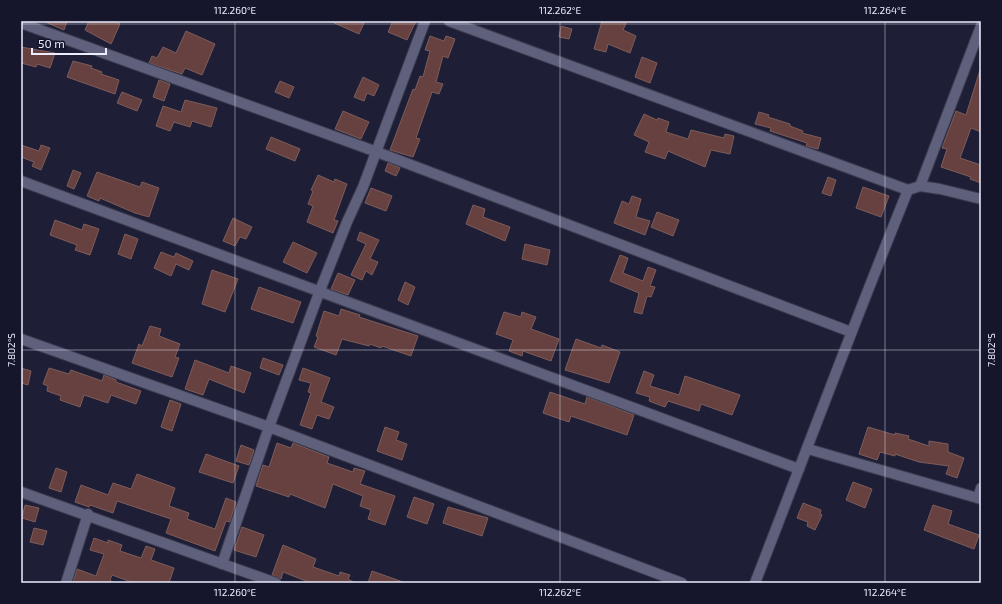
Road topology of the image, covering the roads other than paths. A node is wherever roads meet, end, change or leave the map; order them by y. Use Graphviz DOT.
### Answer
graph roads {
  1 [pos="425,21"];
  2 [pos="449,21"];
  3 [pos="21,23"];
  4 [pos="981,26"];
  5 [pos="377,152"];
  6 [pos="21,181"];
  7 [pos="920,186"];
  8 [pos="908,190"];
  9 [pos="981,199"];
  10 [pos="319,293"];
  11 [pos="851,332"];
  12 [pos="21,339"];
  13 [pos="269,427"];
  14 [pos="808,449"];
  15 [pos="799,469"];
  16 [pos="21,492"];
  17 [pos="980,495"];
  18 [pos="88,514"];
  19 [pos="222,564"];
  20 [pos="66,583"];
  21 [pos="276,583"];
  22 [pos="682,583"];
  23 [pos="755,583"];
  1 -- 5 [label="street"];
  2 -- 8 [label="street"];
  3 -- 5 [label="street"];
  4 -- 7 [label="street"];
  5 -- 10 [label="street"];
  5 -- 11 [label="street"];
  6 -- 10 [label="street"];
  7 -- 8 [label="street"];
  7 -- 9 [label="street"];
  8 -- 11 [label="street"];
  10 -- 13 [label="street"];
  10 -- 15 [label="street"];
  11 -- 14 [label="street"];
  12 -- 13 [label="street"];
  13 -- 19 [label="street"];
  13 -- 22 [label="street"];
  14 -- 15 [label="street"];
  14 -- 17 [label="street"];
  15 -- 23 [label="street"];
  16 -- 18 [label="street"];
  18 -- 19 [label="street"];
  18 -- 20 [label="street"];
  19 -- 21 [label="street"];
}
